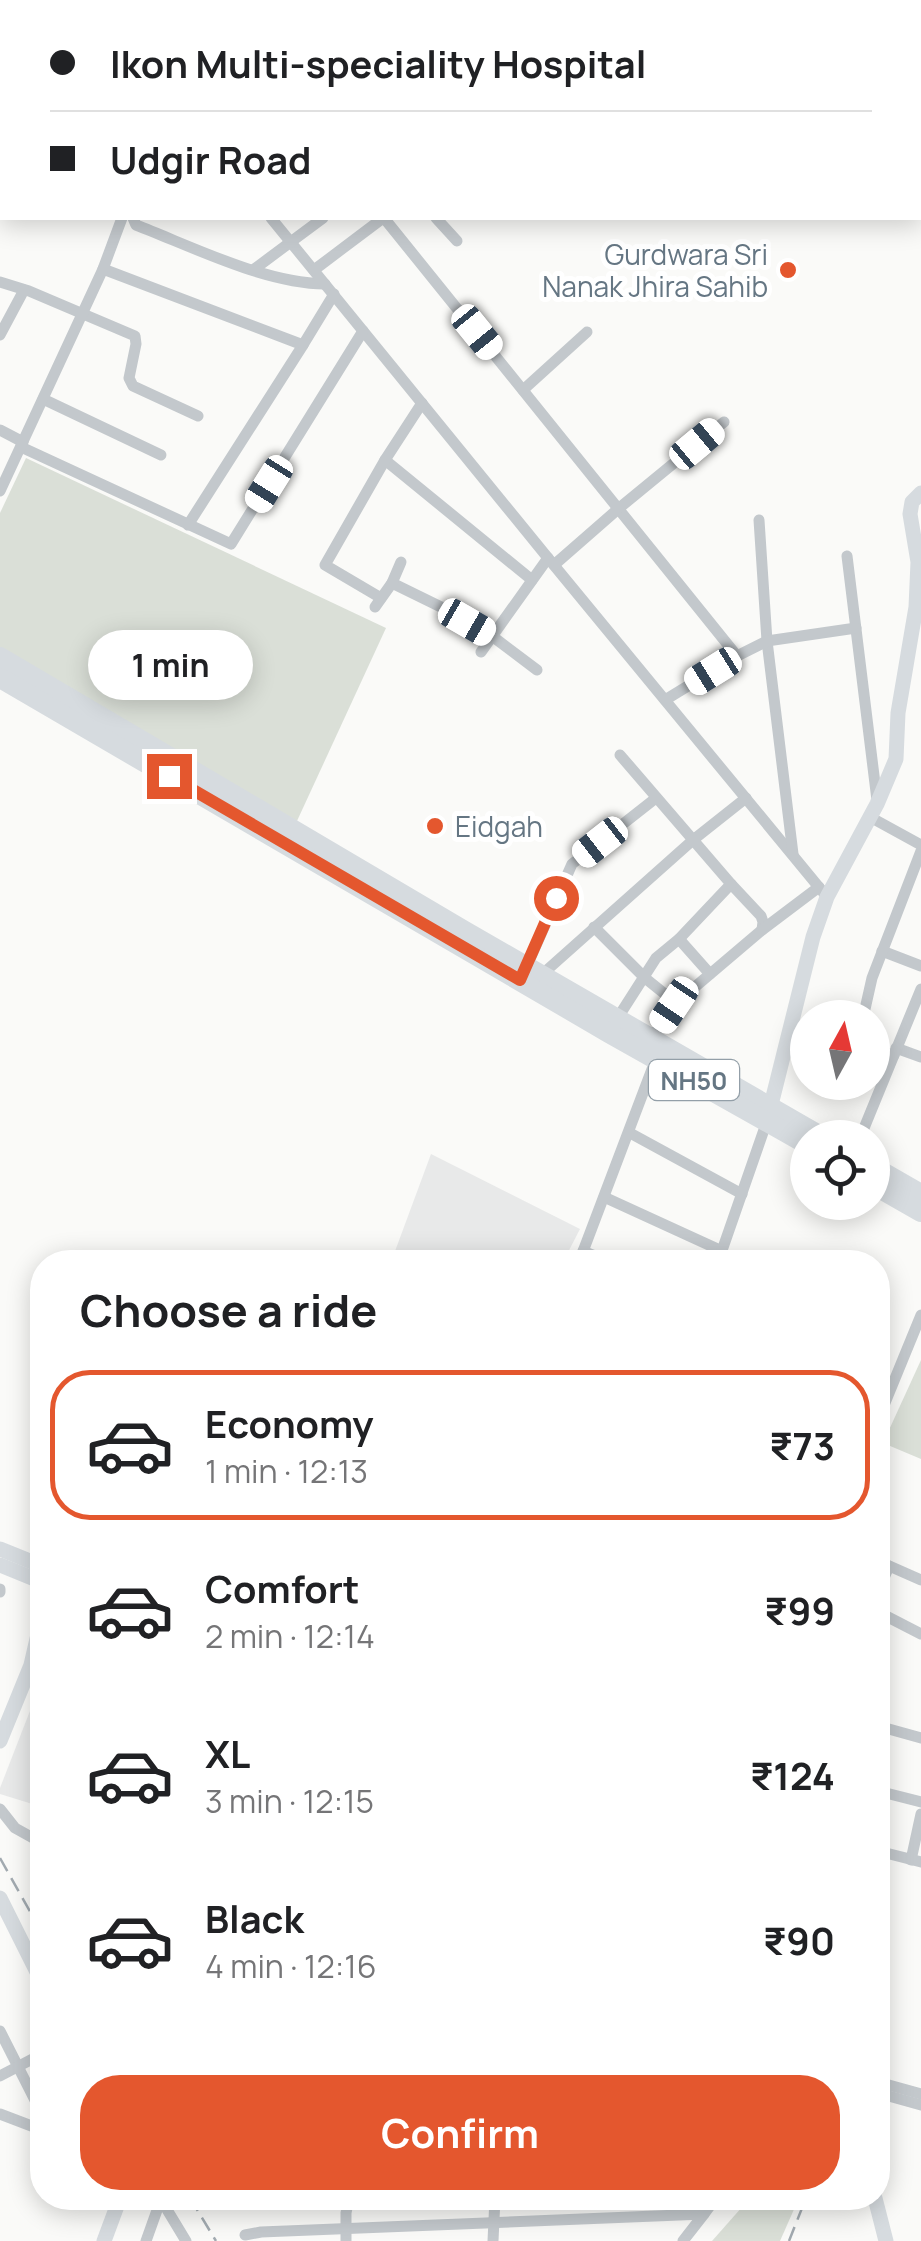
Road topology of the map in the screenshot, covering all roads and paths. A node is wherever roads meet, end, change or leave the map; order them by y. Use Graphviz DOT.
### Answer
graph roads {
  1 [pos="121,220"];
  2 [pos="134,220"];
  3 [pos="273,220"];
  4 [pos="321,220"];
  5 [pos="381,220"];
  6 [pos="386,220"];
  7 [pos="438,220"];
  8 [pos="456,241"];
  9 [pos="292,243"];
  10 [pos="103,269"];
  11 [pos="253,270"];
  12 [pos="314,270"];
  13 [pos="0,282"];
  14 [pos="330,289"];
  15 [pos="24,290"];
  16 [pos="83,313"];
  17 [pos="363,331"];
  18 [pos="586,332"];
  19 [pos="0,335"];
  20 [pos="303,345"];
  21 [pos="523,390"];
  22 [pos="43,399"];
  23 [pos="422,403"];
  24 [pos="198,416"];
  25 [pos="724,422"];
  26 [pos="0,430"];
  27 [pos="22,444"];
  28 [pos="161,455"];
  29 [pos="385,460"];
  30 [pos="0,491"];
  31 [pos="921,493"];
  32 [pos="618,509"];
  33 [pos="916,518"];
  34 [pos="759,520"];
  35 [pos="188,524"];
  36 [pos="847,556"];
  37 [pos="401,562"];
  38 [pos="551,562"];
  39 [pos="532,580"];
  40 [pos="392,582"];
  41 [pos="856,628"];
  42 [pos="492,636"];
  43 [pos="767,641"];
  44 [pos="481,652"];
  45 [pos="737,656"];
  46 [pos="0,657"];
  47 [pos="537,670"];
  48 [pos="0,678"];
  49 [pos="665,700"];
  50 [pos="620,756"];
  51 [pos="656,798"];
  52 [pos="746,798"];
  53 [pos="874,811"];
  54 [pos="693,840"];
  55 [pos="921,848"];
  56 [pos="793,855"];
  57 [pos="731,884"];
  58 [pos="915,886"];
  59 [pos="823,892"];
  60 [pos="594,927"];
  61 [pos="762,930"];
  62 [pos="679,939"];
  63 [pos="882,952"];
  64 [pos="921,966"];
  65 [pos="710,974"];
  66 [pos="529,977"];
  67 [pos="645,978"];
  68 [pos="921,989"];
  69 [pos="804,1000"];
  70 [pos="867,1000"];
  71 [pos="676,1003"];
  72 [pos="618,1019"];
  73 [pos="653,1048"];
  74 [pos="890,1051"];
  75 [pos="895,1051"];
  76 [pos="790,1056"];
  77 [pos="921,1057"];
  78 [pos="769,1114"];
  79 [pos="867,1120"];
  80 [pos="790,1123"];
  81 [pos="790,1131"];
  82 [pos="630,1133"];
  83 [pos="890,1176"];
  84 [pos="742,1194"];
  85 [pos="890,1194"];
  86 [pos="921,1194"];
  87 [pos="604,1196"];
  88 [pos="921,1212"];
  89 [pos="584,1250"];
  90 [pos="707,1250"];
  91 [pos="722,1250"];
  92 [pos="921,1315"];
  93 [pos="890,1391"];
  94 [pos="0,1549"];
  95 [pos="30,1561"];
  96 [pos="0,1565"];
  97 [pos="890,1566"];
  98 [pos="30,1577"];
  99 [pos="921,1580"];
  100 [pos="890,1618"];
  101 [pos="921,1634"];
  102 [pos="30,1667"];
  103 [pos="890,1729"];
  104 [pos="921,1738"];
  105 [pos="0,1742"];
  106 [pos="890,1795"];
  107 [pos="921,1802"];
  108 [pos="0,1808"];
  109 [pos="921,1814"];
  110 [pos="30,1836"];
  111 [pos="890,1854"];
  112 [pos="916,1861"];
  113 [pos="0,1898"];
  114 [pos="30,1959"];
  115 [pos="0,2031"];
  116 [pos="30,2060"];
  117 [pos="18,2067"];
  118 [pos="0,2076"];
  119 [pos="890,2085"];
  120 [pos="30,2090"];
  121 [pos="921,2094"];
  122 [pos="890,2097"];
  123 [pos="921,2106"];
  124 [pos="0,2114"];
  125 [pos="30,2125"];
  126 [pos="116,2210"];
  127 [pos="157,2210"];
  128 [pos="168,2210"];
  129 [pos="494,2210"];
  130 [pos="707,2210"];
  131 [pos="878,2210"];
  132 [pos="704,2214"];
  133 [pos="493,2222"];
  134 [pos="346,2234"];
  135 [pos="245,2235"];
  136 [pos="104,2241"];
  137 [pos="146,2241"];
  138 [pos="186,2241"];
  139 [pos="492,2241"];
  140 [pos="683,2241"];
  141 [pos="886,2241"];
  1 -- 10 [label="street"];
  2 -- 11 [label="street"];
  3 -- 9 [label="street"];
  4 -- 9 [label="street"];
  5 -- 12 [label="street"];
  6 -- 21 [label="street"];
  7 -- 8 [label="street"];
  9 -- 11 [label="street"];
  9 -- 12 [label="street"];
  10 -- 16 [label="street"];
  10 -- 20 [label="street"];
  11 -- 14 [label="street"];
  12 -- 14 [label="street"];
  13 -- 15 [label="street"];
  14 -- 17 [label="street"];
  14 -- 20 [label="street"];
  15 -- 16 [label="street"];
  15 -- 19 [label="street"];
  16 -- 22 [label="street"];
  16 -- 24 [label="street"];
  17 -- 23 [label="street"];
  17 -- 35 [label="street"];
  18 -- 21 [label="street"];
  20 -- 35 [label="street"];
  21 -- 32 [label="street"];
  22 -- 27 [label="street"];
  22 -- 28 [label="street"];
  23 -- 29 [label="street"];
  23 -- 38 [label="street"];
  25 -- 32 [label="street"];
  26 -- 27 [label="street"];
  27 -- 30 [label="street"];
  27 -- 35 [label="street"];
  29 -- 39 [label="street"];
  29 -- 40 [label="street"];
  31 -- 33 [label="street"];
  32 -- 38 [label="street"];
  32 -- 45 [label="street"];
  33 -- 53 [label="street"];
  34 -- 43 [label="street"];
  36 -- 41 [label="street"];
  37 -- 40 [label="street"];
  38 -- 39 [label="street"];
  38 -- 49 [label="street"];
  39 -- 42 [label="street"];
  40 -- 42 [label="street"];
  41 -- 43 [label="street"];
  41 -- 53 [label="street"];
  42 -- 44 [label="street"];
  42 -- 47 [label="street"];
  43 -- 45 [label="street"];
  43 -- 56 [label="street"];
  45 -- 49 [label="street"];
  46 -- 66 [label="highway, NH50"];
  48 -- 66 [label="highway, NH50"];
  49 -- 52 [label="street"];
  50 -- 51 [label="street"];
  51 -- 54 [label="street"];
  51 -- 66 [label="street"];
  52 -- 54 [label="street"];
  52 -- 56 [label="street"];
  53 -- 55 [label="street"];
  53 -- 59 [label="street"];
  54 -- 57 [label="street"];
  54 -- 60 [label="street"];
  55 -- 58 [label="street"];
  56 -- 59 [label="street"];
  57 -- 61 [label="street"];
  57 -- 62 [label="street"];
  58 -- 63 [label="street"];
  59 -- 61 [label="street"];
  59 -- 69 [label="street"];
  60 -- 66 [label="street"];
  60 -- 67 [label="street"];
  61 -- 65 [label="street"];
  62 -- 65 [label="street"];
  62 -- 67 [label="street"];
  63 -- 64 [label="street"];
  63 -- 70 [label="street"];
  65 -- 71 [label="street"];
  66 -- 72 [label="highway, NH50"];
  66 -- 73 [label="highway, NH50"];
  67 -- 71 [label="street"];
  67 -- 72 [label="street"];
  68 -- 75 [label="street"];
  71 -- 73 [label="street"];
  72 -- 73 [label="highway, NH50"];
  73 -- 78 [label="highway, NH50"];
  73 -- 82 [label="street"];
  74 -- 75 [label="street"];
  75 -- 77 [label="street"];
  75 -- 79 [label="street"];
  76 -- 78 [label="street"];
  78 -- 80 [label="highway, NH50"];
  78 -- 81 [label="highway, NH50"];
  78 -- 84 [label="street"];
  82 -- 84 [label="street"];
  82 -- 87 [label="street"];
  83 -- 86 [label="highway"];
  84 -- 91 [label="street"];
  85 -- 88 [label="highway"];
  87 -- 89 [label="street"];
  87 -- 90 [label="street"];
  92 -- 93 [label="street"];
  94 -- 95 [label="street"];
  96 -- 98 [label="street"];
  97 -- 99 [label="street"];
  100 -- 101 [label="street"];
  102 -- 105 [label="street"];
  103 -- 104 [label="street"];
  106 -- 107 [label="street"];
  108 -- 110 [label="street"];
  109 -- 112 [label="street"];
  111 -- 112 [label="street"];
  113 -- 114 [label="street"];
  115 -- 117 [label="street"];
  116 -- 117 [label="street"];
  117 -- 118 [label="street"];
  117 -- 120 [label="street"];
  119 -- 121 [label="street"];
  122 -- 123 [label="street"];
  124 -- 125 [label="street"];
  126 -- 136 [label="street"];
  127 -- 137 [label="street"];
  128 -- 138 [label="street"];
  129 -- 133 [label="street"];
  130 -- 132 [label="street"];
  131 -- 141 [label="street"];
  132 -- 133 [label="street"];
  132 -- 140 [label="street"];
  133 -- 134 [label="street"];
  133 -- 139 [label="street"];
  134 -- 135 [label="street"];
}
